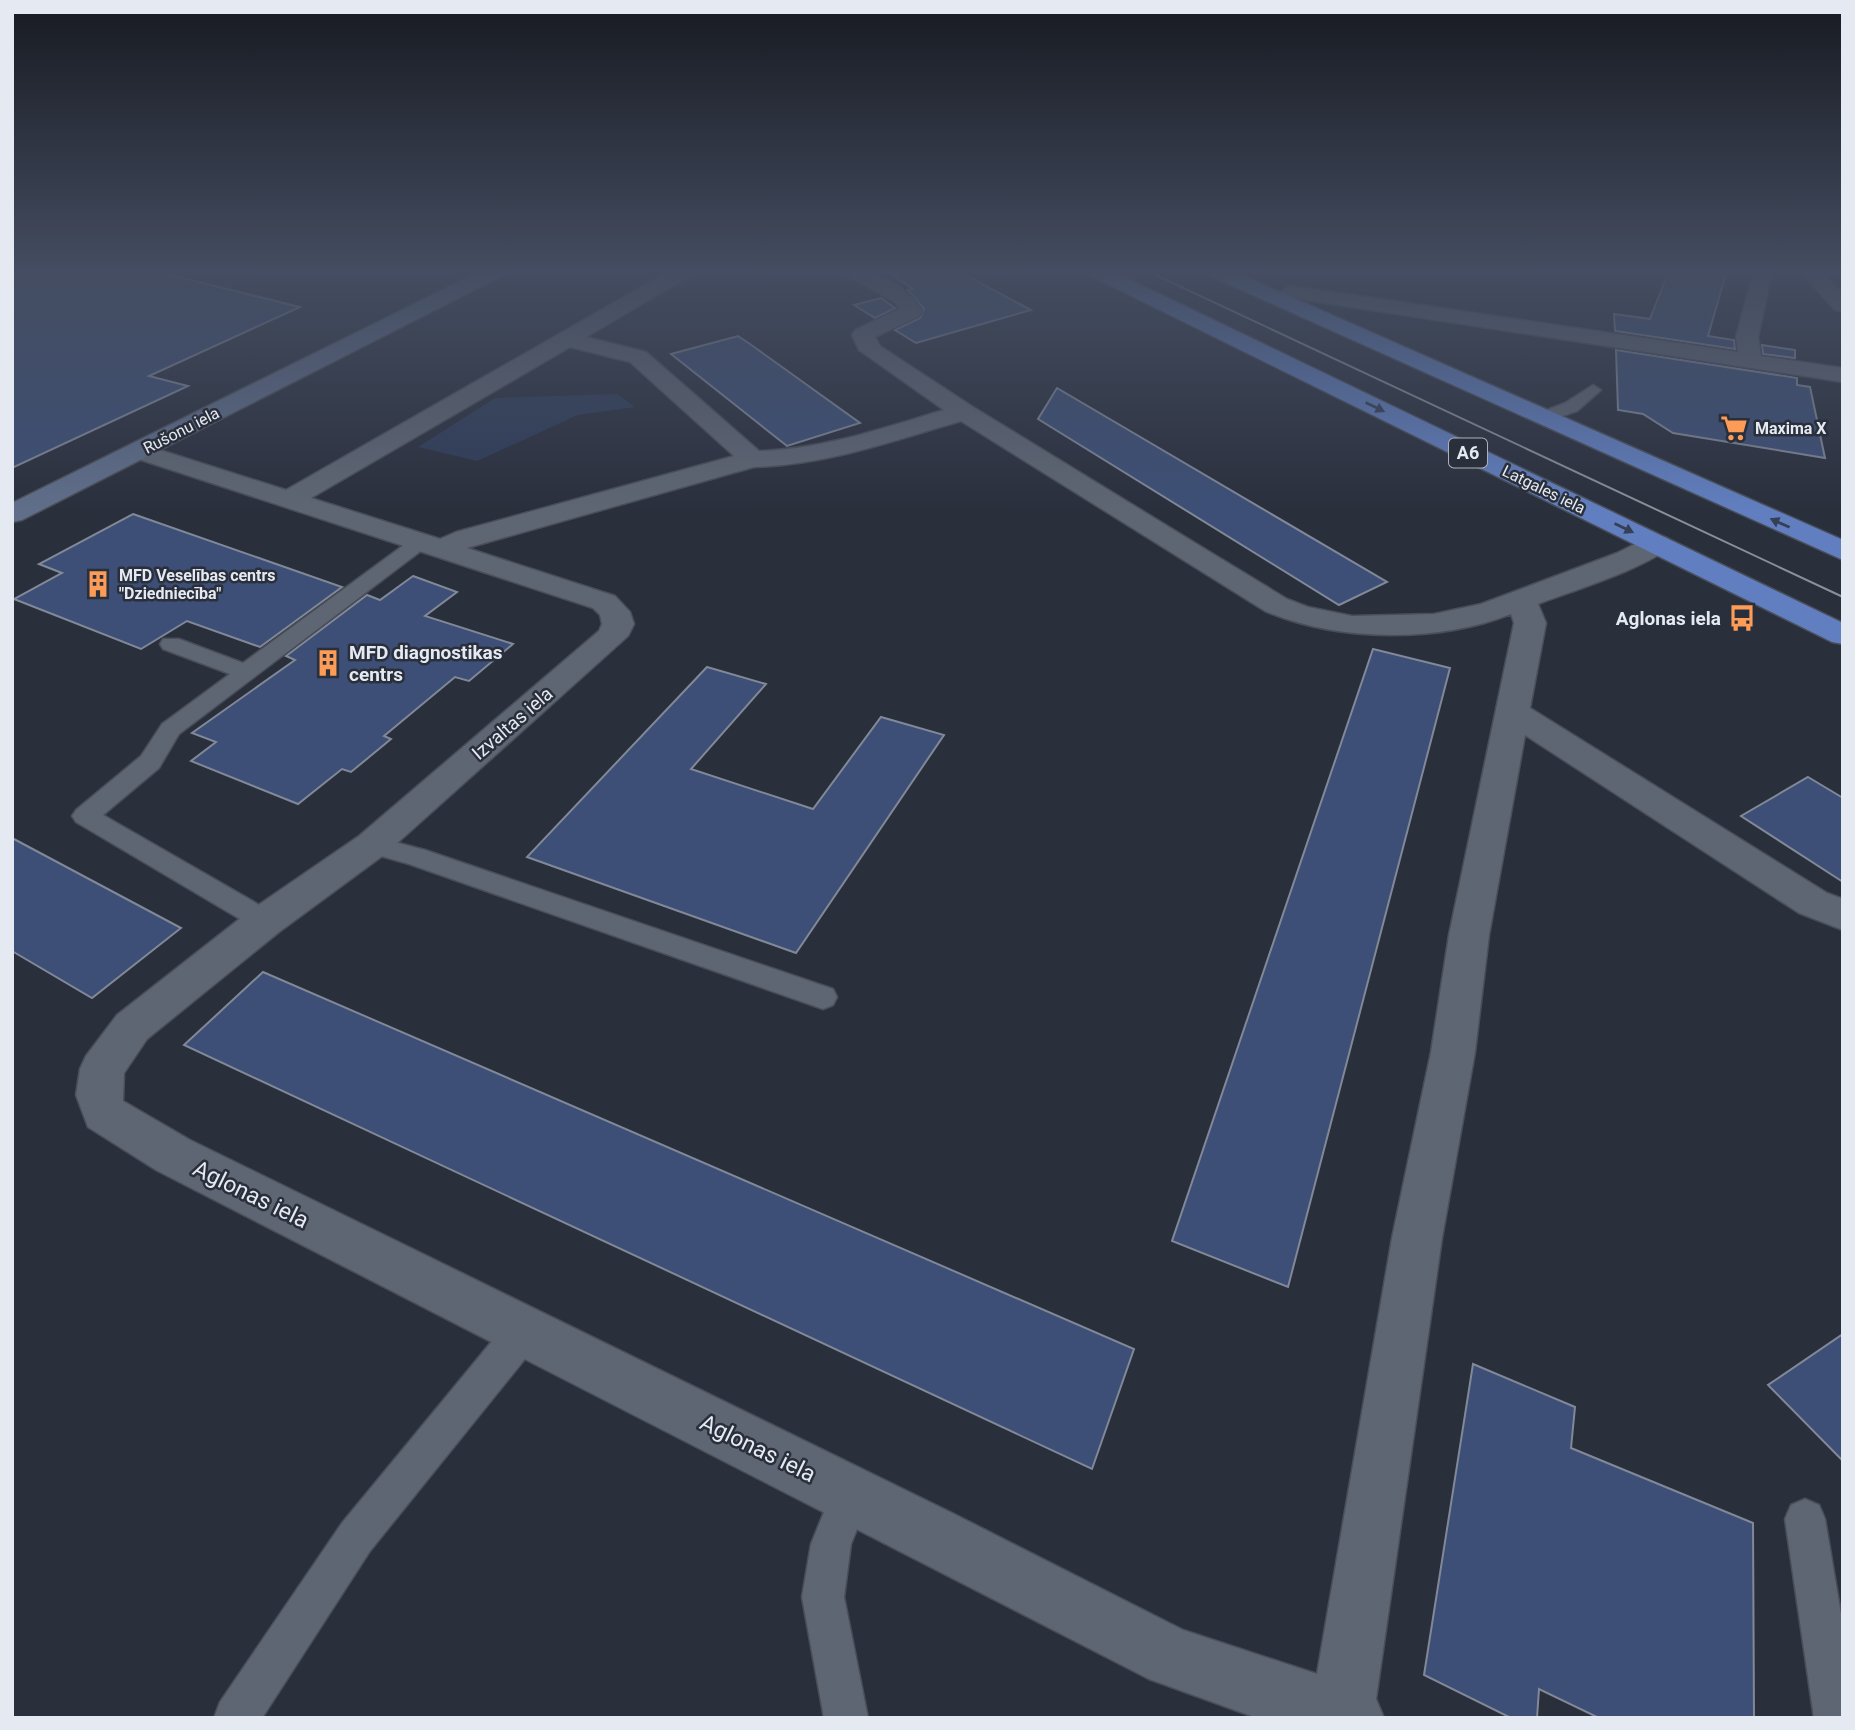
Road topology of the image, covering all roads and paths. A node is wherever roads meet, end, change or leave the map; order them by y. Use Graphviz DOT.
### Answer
graph roads {
  1 [pos="338,351"];
  2 [pos="547,351"];
  3 [pos="616,351"];
  4 [pos="871,351"];
  5 [pos="1260,351"];
  6 [pos="1413,351"];
  7 [pos="1677,351"];
  8 [pos="1749,351"];
  9 [pos="1751,363"];
  10 [pos="1843,375"];
  11 [pos="1593,390"];
  12 [pos="964,412"];
  13 [pos="1545,417"];
  14 [pos="138,451"];
  15 [pos="753,458"];
  16 [pos="288,500"];
  17 [pos="12,514"];
  18 [pos="1657,544"];
  19 [pos="430,546"];
  20 [pos="1843,551"];
  21 [pos="1521,600"];
  22 [pos="1843,635"];
  23 [pos="171,643"];
  24 [pos="246,672"];
  25 [pos="1513,712"];
  26 [pos="372,845"];
  27 [pos="1843,915"];
  28 [pos="265,921"];
  29 [pos="822,997"];
  30 [pos="173,1156"];
  31 [pos="524,1331"];
  32 [pos="851,1494"];
  33 [pos="1805,1519"];
  34 [pos="1347,1716"];
  35 [pos="236,1718"];
  36 [pos="846,1718"];
  37 [pos="1836,1718"];
  1 -- 14 [label="street, Rušonu iela"];
  2 -- 16 [label="street"];
  3 -- 15 [label="street"];
  4 -- 12 [label="street"];
  5 -- 18 [label="highway, Latgales iela / A6, one-way"];
  6 -- 13 [label="highway"];
  7 -- 9 [label="street"];
  8 -- 9 [label="street"];
  9 -- 10 [label="street"];
  11 -- 13 [label="lane"];
  12 -- 15 [label="street"];
  12 -- 21 [label="street"];
  20 -- 13 [label="highway, one-way"];
  14 -- 16 [label="street, Izvaltas iela"];
  14 -- 17 [label="street, Rušonu iela"];
  15 -- 19 [label="street"];
  16 -- 19 [label="street, Izvaltas iela"];
  18 -- 21 [label="street"];
  18 -- 22 [label="highway, Latgales iela / A6"];
  19 -- 24 [label="lane"];
  19 -- 26 [label="street, Izvaltas iela"];
  21 -- 25 [label="street"];
  23 -- 24 [label="lane"];
  24 -- 28 [label="lane"];
  25 -- 27 [label="street"];
  25 -- 34 [label="street"];
  26 -- 28 [label="street, Izvaltas iela"];
  26 -- 29 [label="lane"];
  28 -- 30 [label="street, Izvaltas iela"];
  30 -- 31 [label="street, Aglonas iela"];
  31 -- 32 [label="street, Aglonas iela"];
  31 -- 35 [label="lane"];
  32 -- 34 [label="street, Aglonas iela"];
  32 -- 36 [label="lane"];
  33 -- 37 [label="lane"];
}
